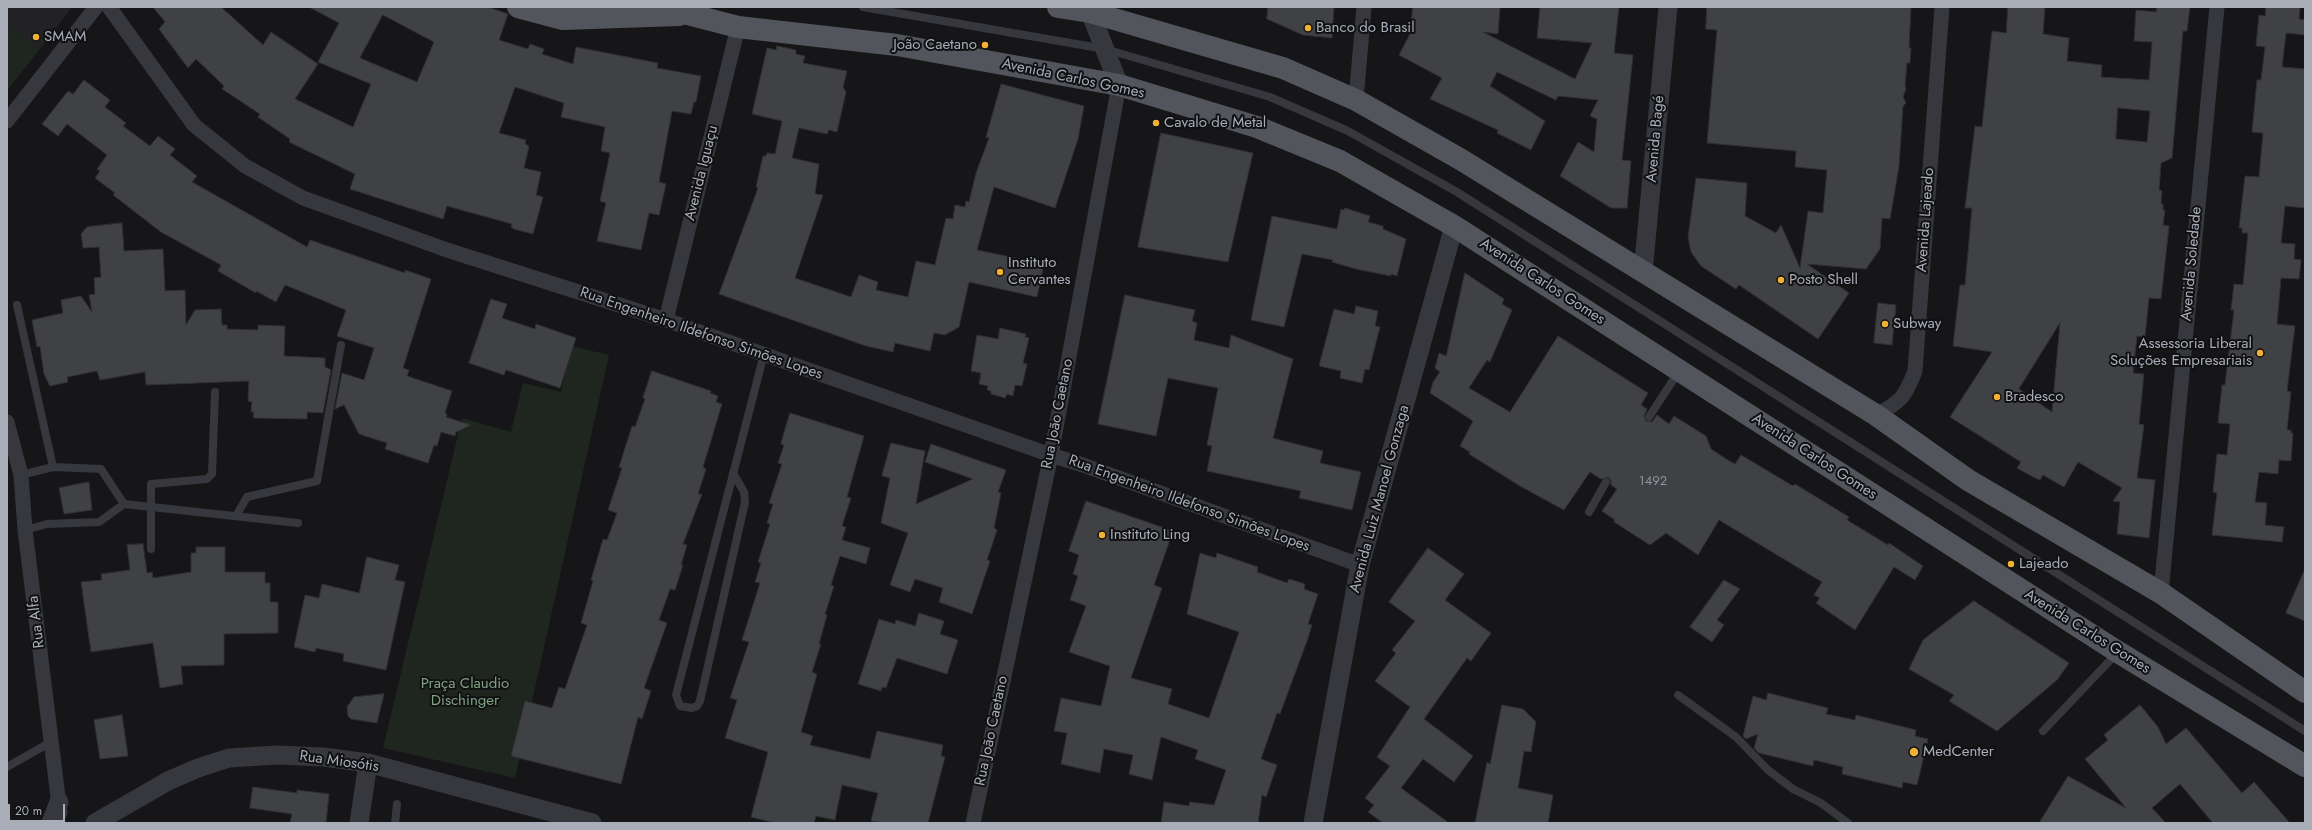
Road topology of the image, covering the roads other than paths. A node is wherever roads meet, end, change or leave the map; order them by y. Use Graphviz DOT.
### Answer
graph roads {
  1 [pos="96,7"];
  2 [pos="109,7"];
  3 [pos="518,7"];
  4 [pos="661,7"];
  5 [pos="863,7"];
  6 [pos="874,7"];
  7 [pos="1058,7"];
  8 [pos="1364,7"];
  9 [pos="1668,7"];
  10 [pos="1942,7"];
  11 [pos="2217,7"];
  12 [pos="1090,10"];
  13 [pos="903,13"];
  14 [pos="690,15"];
  15 [pos="738,26"];
  16 [pos="1104,49"];
  17 [pos="1119,85"];
  18 [pos="1356,100"];
  19 [pos="13,105"];
  20 [pos="7,121"];
  21 [pos="1454,226"];
  22 [pos="1643,272"];
  23 [pos="16,305"];
  24 [pos="666,320"];
  25 [pos="341,345"];
  26 [pos="764,354"];
  27 [pos="1679,371"];
  28 [pos="215,392"];
  29 [pos="1876,415"];
  30 [pos="1649,417"];
  31 [pos="7,422"];
  32 [pos="1051,456"];
  33 [pos="53,467"];
  34 [pos="734,473"];
  35 [pos="21,475"];
  36 [pos="1606,482"];
  37 [pos="124,504"];
  38 [pos="151,507"];
  39 [pos="1589,512"];
  40 [pos="236,516"];
  41 [pos="298,523"];
  42 [pos="25,530"];
  43 [pos="151,549"];
  44 [pos="1360,565"];
  45 [pos="2161,593"];
  46 [pos="2118,652"];
  47 [pos="2305,692"];
  48 [pos="1678,695"];
  49 [pos="2043,731"];
  50 [pos="2305,731"];
  51 [pos="51,742"];
  52 [pos="368,764"];
  53 [pos="2305,766"];
  54 [pos="7,767"];
  55 [pos="59,802"];
  56 [pos="397,804"];
  57 [pos="1315,822"];
  58 [pos="51,823"];
  59 [pos="61,823"];
  60 [pos="95,823"];
  61 [pos="359,823"];
  62 [pos="395,823"];
  63 [pos="592,823"];
  64 [pos="973,823"];
  65 [pos="1848,823"];
  1 -- 19 [label="street"];
  2 -- 24 [label="street, Rua Engenheiro Ildefonso Simões Lopes"];
  3 -- 14 [label="main road, Avenida Carlos Gomes"];
  4 -- 14 [label="main road, Avenida Carlos Gomes"];
  5 -- 13 [label="lane"];
  6 -- 13 [label="lane"];
  7 -- 12 [label="main road"];
  8 -- 18 [label="street"];
  9 -- 22 [label="street, Avenida Bagé"];
  10 -- 29 [label="street, Avenida Lajeado"];
  11 -- 45 [label="street, Avenida Soledade"];
  12 -- 16 [label="street"];
  12 -- 18 [label="main road"];
  13 -- 16 [label="lane"];
  14 -- 15 [label="main road, Avenida Carlos Gomes"];
  15 -- 17 [label="main road, Avenida Carlos Gomes"];
  15 -- 24 [label="street, Avenida Iguaçu"];
  16 -- 17 [label="street"];
  16 -- 50 [label="lane"];
  17 -- 21 [label="main road, Avenida Carlos Gomes"];
  17 -- 32 [label="street, Rua João Caetano"];
  18 -- 22 [label="main road"];
  19 -- 20 [label="street"];
  21 -- 27 [label="main road, Avenida Carlos Gomes"];
  21 -- 44 [label="street, Avenida Luiz Manoel Gonzaga"];
  22 -- 29 [label="main road"];
  23 -- 33 [label="lane"];
  24 -- 26 [label="street, Rua Engenheiro Ildefonso Simões Lopes"];
  25 -- 40 [label="lane"];
  26 -- 32 [label="street, Rua Engenheiro Ildefonso Simões Lopes"];
  26 -- 34 [label="lane"];
  27 -- 30 [label="lane"];
  27 -- 46 [label="main road, Avenida Carlos Gomes"];
  28 -- 38 [label="lane"];
  29 -- 45 [label="main road"];
  31 -- 35 [label="street, Rua Alfa"];
  32 -- 44 [label="street, Rua Engenheiro Ildefonso Simões Lopes"];
  32 -- 64 [label="street, Rua João Caetano"];
  33 -- 35 [label="lane"];
  33 -- 37 [label="lane"];
  34 -- 34 [label="lane"];
  35 -- 42 [label="street, Rua Alfa"];
  36 -- 39 [label="lane"];
  37 -- 38 [label="lane"];
  37 -- 42 [label="lane"];
  38 -- 40 [label="lane"];
  38 -- 43 [label="lane"];
  40 -- 41 [label="lane"];
  42 -- 51 [label="street, Rua Alfa"];
  44 -- 57 [label="street, Avenida Luiz Manoel Gonzaga"];
  45 -- 47 [label="main road"];
  46 -- 49 [label="lane"];
  46 -- 53 [label="main road, Avenida Carlos Gomes"];
  48 -- 65 [label="lane"];
  51 -- 54 [label="lane"];
  51 -- 55 [label="street, Rua Alfa"];
  52 -- 60 [label="street, Rua Miosótis"];
  52 -- 61 [label="street"];
  52 -- 63 [label="street, Rua Miosótis"];
  55 -- 58 [label="street"];
  55 -- 59 [label="street, Rua Alfa"];
  56 -- 62 [label="lane"];
}
